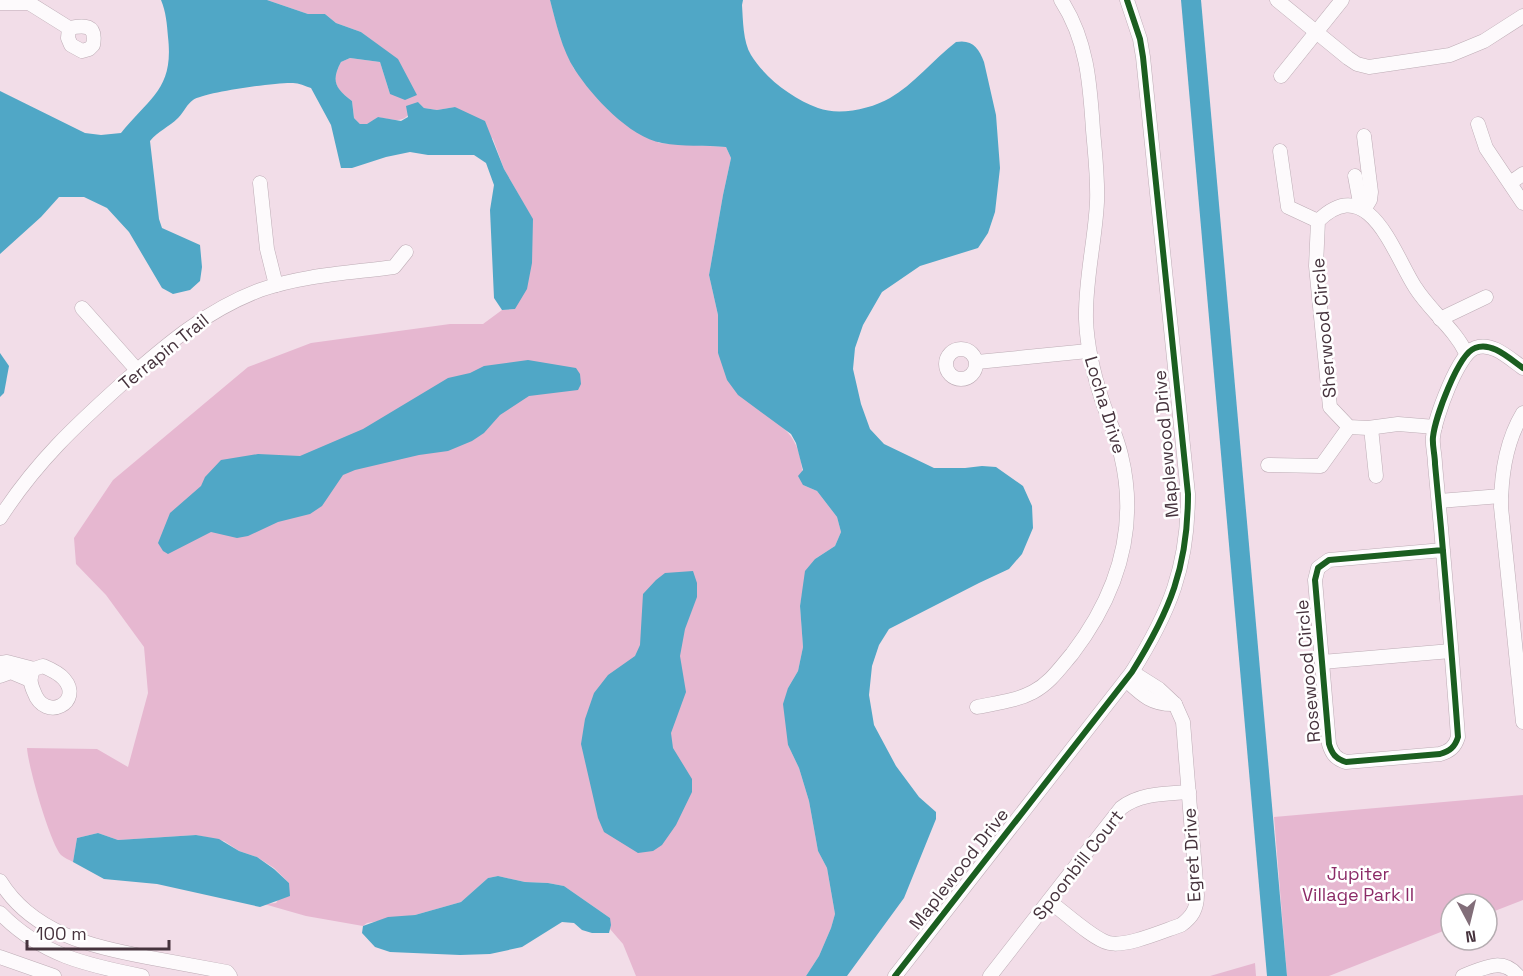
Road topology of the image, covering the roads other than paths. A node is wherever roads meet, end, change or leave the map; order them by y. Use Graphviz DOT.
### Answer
graph roads {
  1 [pos="1061,0"];
  2 [pos="1127,0"];
  3 [pos="1276,0"];
  4 [pos="1342,0"];
  5 [pos="0,3"];
  6 [pos="1523,16"];
  7 [pos="69,28"];
  8 [pos="1316,33"];
  9 [pos="1281,76"];
  10 [pos="1478,124"];
  11 [pos="1364,136"];
  12 [pos="1280,151"];
  13 [pos="1523,174"];
  14 [pos="1355,176"];
  15 [pos="260,183"];
  16 [pos="1510,183"];
  17 [pos="1523,203"];
  18 [pos="1363,209"];
  19 [pos="1318,221"];
  20 [pos="406,252"];
  21 [pos="276,285"];
  22 [pos="1486,297"];
  23 [pos="82,308"];
  24 [pos="1440,319"];
  25 [pos="1088,351"];
  26 [pos="1466,353"];
  27 [pos="977,362"];
  28 [pos="1523,368"];
  29 [pos="137,370"];
  30 [pos="1523,413"];
  31 [pos="1349,427"];
  32 [pos="1435,427"];
  33 [pos="1371,428"];
  34 [pos="1268,465"];
  35 [pos="1376,476"];
  36 [pos="1501,496"];
  37 [pos="1439,501"];
  38 [pos="0,518"];
  39 [pos="1443,550"];
  40 [pos="1451,651"];
  41 [pos="1322,662"];
  42 [pos="0,663"];
  43 [pos="0,676"];
  44 [pos="1129,676"];
  45 [pos="977,707"];
  46 [pos="1523,722"];
  47 [pos="1189,792"];
  48 [pos="0,881"];
  49 [pos="1049,901"];
  50 [pos="0,913"];
  51 [pos="0,957"];
  52 [pos="54,976"];
  53 [pos="142,976"];
  54 [pos="230,976"];
  55 [pos="895,976"];
  56 [pos="990,976"];
  57 [pos="1463,976"];
  58 [pos="1518,976"];
  1 -- 25 [label="street, Locha Drive"];
  2 -- 44 [label="street, Maplewood Drive"];
  3 -- 8 [label="street"];
  4 -- 8 [label="street"];
  5 -- 7 [label="street"];
  6 -- 8 [label="street"];
  8 -- 9 [label="street"];
  10 -- 16 [label="street"];
  11 -- 18 [label="street"];
  12 -- 19 [label="street"];
  13 -- 16 [label="street"];
  14 -- 18 [label="street"];
  15 -- 21 [label="street"];
  16 -- 17 [label="street"];
  18 -- 19 [label="street"];
  18 -- 24 [label="street"];
  19 -- 31 [label="street, Sherwood Circle"];
  20 -- 21 [label="street, Terrapin Trail"];
  21 -- 29 [label="street, Terrapin Trail"];
  22 -- 24 [label="street"];
  23 -- 29 [label="street"];
  24 -- 26 [label="street"];
  25 -- 27 [label="street"];
  25 -- 45 [label="street, Locha Drive"];
  26 -- 28 [label="street"];
  26 -- 32 [label="street"];
  29 -- 38 [label="street, Terrapin Trail"];
  30 -- 36 [label="street"];
  31 -- 33 [label="street"];
  31 -- 34 [label="street"];
  32 -- 33 [label="street"];
  32 -- 37 [label="street"];
  33 -- 35 [label="street"];
  36 -- 37 [label="street"];
  36 -- 46 [label="street"];
  37 -- 39 [label="street, Rosewood Circle"];
  39 -- 40 [label="street, Rosewood Circle"];
  39 -- 41 [label="street, Rosewood Circle"];
  40 -- 41 [label="street"];
  40 -- 41 [label="street, Rosewood Circle"];
  42 -- 43 [label="street"];
  44 -- 47 [label="street, Egret Drive"];
  44 -- 55 [label="street, Maplewood Drive"];
  47 -- 49 [label="street, Spoonbill Court"];
  47 -- 49 [label="street, Egret Drive"];
  48 -- 54 [label="street"];
  49 -- 56 [label="street, Spoonbill Court"];
  50 -- 53 [label="street"];
  51 -- 52 [label="street"];
  57 -- 58 [label="street"];
}
